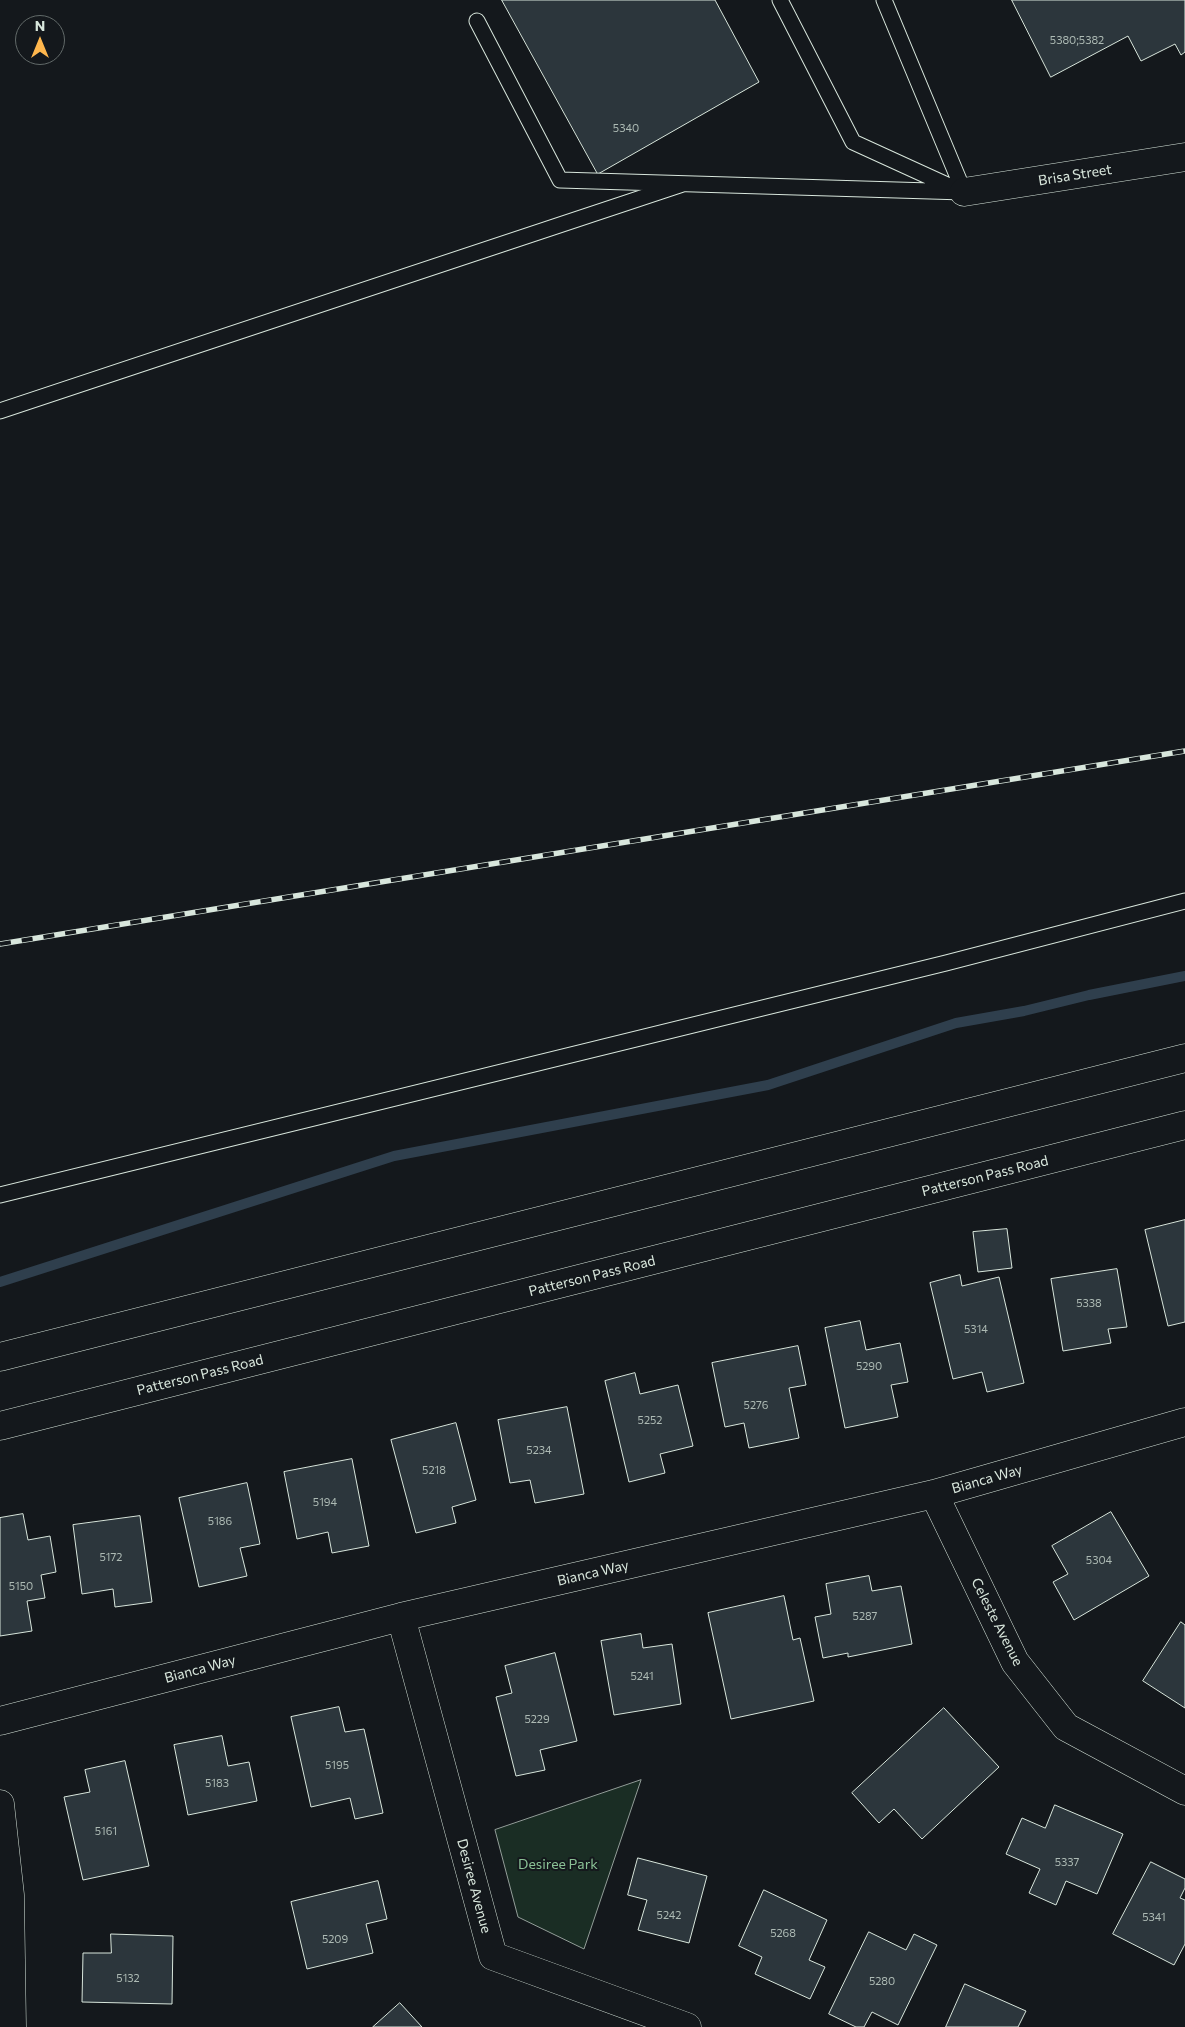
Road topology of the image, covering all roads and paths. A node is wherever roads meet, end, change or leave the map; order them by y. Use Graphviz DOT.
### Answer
graph roads {
  1 [pos="780,0"];
  2 [pos="884,0"];
  3 [pos="477,21"];
  4 [pos="1185,157"];
  5 [pos="683,184"];
  6 [pos="964,192"];
  7 [pos="0,411"];
  8 [pos="1185,901"];
  9 [pos="1185,1058"];
  10 [pos="1185,1125"];
  11 [pos="0,1195"];
  12 [pos="0,1358"];
  13 [pos="1185,1422"];
  14 [pos="0,1426"];
  15 [pos="934,1494"];
  16 [pos="401,1617"];
  17 [pos="0,1721"];
  18 [pos="1185,1791"];
  19 [pos="0,1804"];
  20 [pos="12,2027"];
  21 [pos="687,2027"];
  1 -- 6 [label="lane"];
  2 -- 6 [label="lane"];
  3 -- 5 [label="lane"];
  4 -- 6 [label="street, Brisa Street"];
  5 -- 6 [label="lane"];
  5 -- 7 [label="lane"];
  8 -- 11 [label="lane"];
  9 -- 12 [label="street"];
  10 -- 14 [label="street, Patterson Pass Road"];
  13 -- 15 [label="street, Bianca Way"];
  15 -- 16 [label="street, Bianca Way"];
  15 -- 18 [label="street, Celeste Avenue"];
  16 -- 17 [label="street, Bianca Way"];
  16 -- 21 [label="street, Desiree Avenue"];
  19 -- 20 [label="street"];
}
